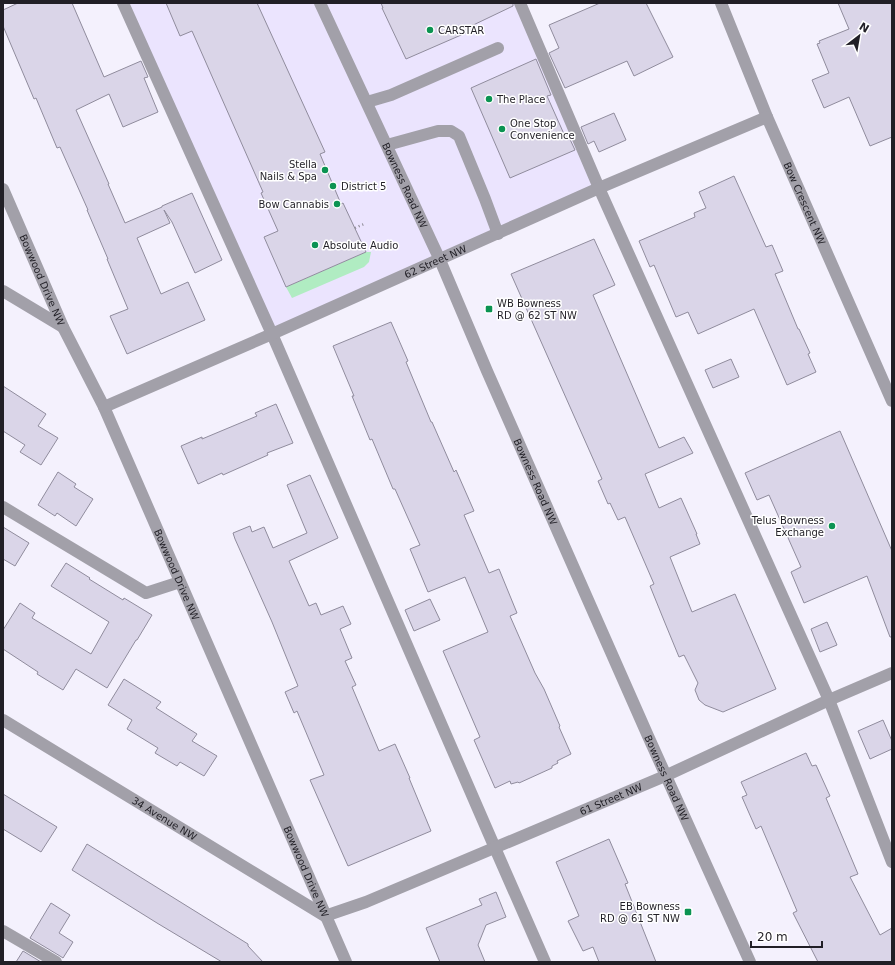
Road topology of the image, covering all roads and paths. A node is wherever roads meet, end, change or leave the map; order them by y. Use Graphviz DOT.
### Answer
graph roads {
  1 [pos="123,3"];
  2 [pos="320,3"];
  3 [pos="520,3"];
  4 [pos="721,3"];
  5 [pos="498,48"];
  6 [pos="366,102"];
  7 [pos="767,116"];
  8 [pos="387,145"];
  9 [pos="599,188"];
  10 [pos="3,189"];
  11 [pos="364,224"];
  12 [pos="355,228"];
  13 [pos="498,234"];
  14 [pos="440,260"];
  15 [pos="3,291"];
  16 [pos="63,327"];
  17 [pos="272,334"];
  18 [pos="892,401"];
  19 [pos="104,407"];
  20 [pos="3,507"];
  21 [pos="180,582"];
  22 [pos="892,673"];
  23 [pos="829,700"];
  24 [pos="3,720"];
  25 [pos="665,776"];
  26 [pos="494,848"];
  27 [pos="892,862"];
  28 [pos="326,916"];
  29 [pos="3,931"];
  30 [pos="56,962"];
  31 [pos="346,962"];
  32 [pos="545,962"];
  33 [pos="750,962"];
  1 -- 17 [label="street"];
  2 -- 6 [label="street, Bowness Road NW"];
  3 -- 9 [label="street"];
  4 -- 7 [label="street, Bow Crescent NW"];
  5 -- 6 [label="street"];
  6 -- 8 [label="street, Bowness Road NW"];
  7 -- 9 [label="street, 62 Street NW"];
  7 -- 18 [label="street, Bow Crescent NW"];
  8 -- 13 [label="street"];
  8 -- 14 [label="street, Bowness Road NW"];
  9 -- 13 [label="street, 62 Street NW"];
  9 -- 23 [label="street"];
  10 -- 16 [label="street, Bowwood Drive NW"];
  11 -- 12 [label="path"];
  13 -- 14 [label="street, 62 Street NW"];
  14 -- 17 [label="street, 62 Street NW"];
  14 -- 25 [label="street, Bowness Road NW"];
  15 -- 16 [label="street"];
  16 -- 19 [label="street, Bowwood Drive NW"];
  17 -- 19 [label="street, 62 Street NW"];
  17 -- 26 [label="street"];
  19 -- 21 [label="street, Bowwood Drive NW"];
  20 -- 21 [label="street"];
  21 -- 28 [label="street, Bowwood Drive NW"];
  22 -- 23 [label="street, 61 Street NW"];
  23 -- 25 [label="street, 61 Street NW"];
  23 -- 27 [label="street"];
  24 -- 28 [label="street, 34 Avenue NW"];
  25 -- 26 [label="street, 61 Street NW"];
  25 -- 33 [label="street, Bowness Road NW"];
  26 -- 28 [label="street, 61 Street NW"];
  26 -- 32 [label="street"];
  28 -- 31 [label="street, Bowwood Drive NW"];
  29 -- 30 [label="street"];
}
